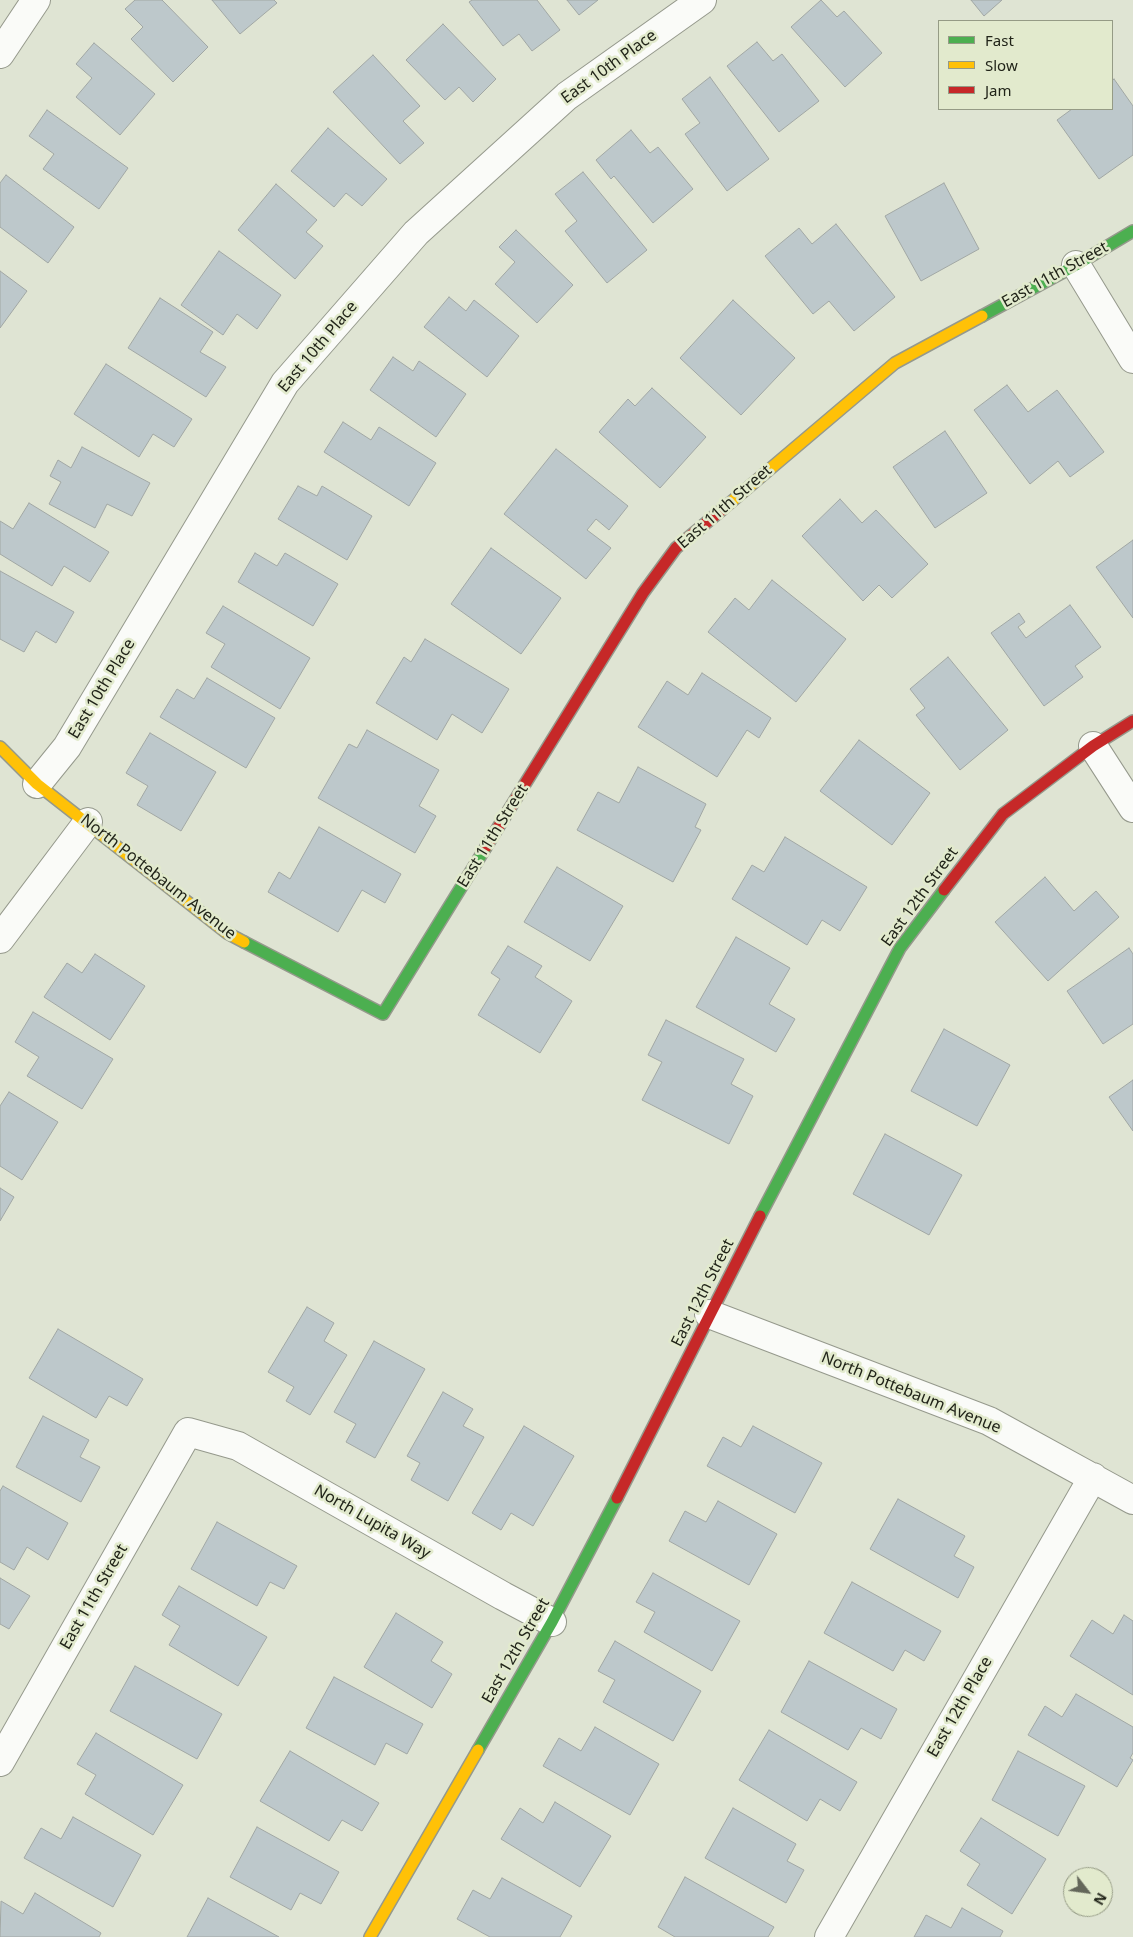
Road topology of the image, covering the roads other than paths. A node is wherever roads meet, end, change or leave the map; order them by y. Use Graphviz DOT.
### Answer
graph roads {
  1 [pos="36,0"];
  2 [pos="702,0"];
  3 [pos="0,54"];
  4 [pos="1133,231"];
  5 [pos="1076,264"];
  6 [pos="1133,358"];
  7 [pos="1133,721"];
  8 [pos="1093,746"];
  9 [pos="0,747"];
  10 [pos="38,784"];
  11 [pos="1133,808"];
  12 [pos="88,822"];
  13 [pos="0,939"];
  14 [pos="383,1014"];
  15 [pos="709,1314"];
  16 [pos="188,1432"];
  17 [pos="1093,1476"];
  18 [pos="1133,1500"];
  19 [pos="552,1622"];
  20 [pos="0,1762"];
  21 [pos="370,1937"];
  22 [pos="829,1937"];
  1 -- 3 [label="street"];
  2 -- 10 [label="street, East 10th Place"];
  4 -- 5 [label="street, East 11th Street"];
  5 -- 6 [label="street"];
  5 -- 14 [label="street, East 11th Street"];
  7 -- 8 [label="street, East 12th Street"];
  8 -- 11 [label="street"];
  8 -- 15 [label="street, East 12th Street"];
  9 -- 10 [label="street, North Pottebaum Avenue"];
  10 -- 12 [label="street, North Pottebaum Avenue"];
  12 -- 13 [label="street"];
  12 -- 14 [label="street, North Pottebaum Avenue"];
  15 -- 17 [label="street, North Pottebaum Avenue"];
  15 -- 19 [label="street, East 12th Street"];
  16 -- 19 [label="street, North Lupita Way"];
  16 -- 20 [label="street, East 11th Street"];
  17 -- 18 [label="street, North Pottebaum Avenue"];
  17 -- 22 [label="street, East 12th Place"];
  19 -- 21 [label="street, East 12th Street"];
}
